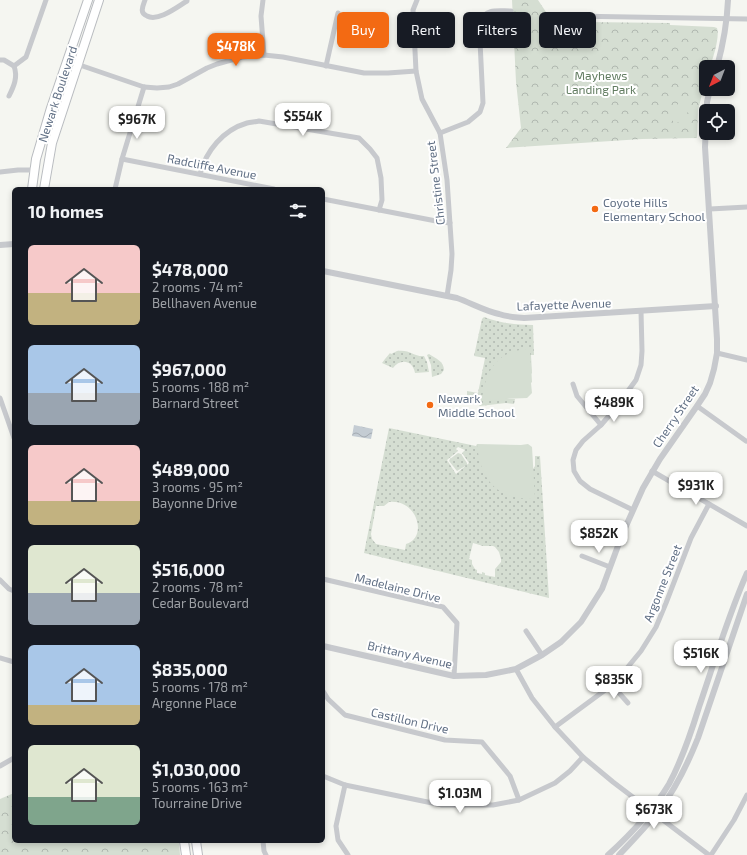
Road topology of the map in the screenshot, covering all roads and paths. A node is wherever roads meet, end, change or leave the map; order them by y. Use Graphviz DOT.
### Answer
graph roads {
  1 [pos="46,0"];
  2 [pos="88,0"];
  3 [pos="100,0"];
  4 [pos="145,0"];
  5 [pos="187,0"];
  6 [pos="263,0"];
  7 [pos="417,0"];
  8 [pos="728,0"];
  9 [pos="511,11"];
  10 [pos="596,16"];
  11 [pos="337,17"];
  12 [pos="727,18"];
  13 [pos="747,19"];
  14 [pos="264,55"];
  15 [pos="0,60"];
  16 [pos="719,60"];
  17 [pos="68,61"];
  18 [pos="78,65"];
  19 [pos="14,66"];
  20 [pos="326,66"];
  21 [pos="416,71"];
  22 [pos="144,87"];
  23 [pos="9,96"];
  24 [pos="440,133"];
  25 [pos="705,140"];
  26 [pos="122,159"];
  27 [pos="34,170"];
  28 [pos="0,172"];
  29 [pos="200,174"];
  30 [pos="32,187"];
  31 [pos="44,187"];
  32 [pos="115,187"];
  33 [pos="264,187"];
  34 [pos="325,199"];
  35 [pos="747,207"];
  36 [pos="710,209"];
  37 [pos="379,210"];
  38 [pos="450,223"];
  39 [pos="12,244"];
  40 [pos="0,245"];
  41 [pos="325,271"];
  42 [pos="447,296"];
  43 [pos="716,306"];
  44 [pos="641,311"];
  45 [pos="717,353"];
  46 [pos="747,360"];
  47 [pos="573,384"];
  48 [pos="0,398"];
  49 [pos="697,406"];
  50 [pos="602,425"];
  51 [pos="12,432"];
  52 [pos="746,441"];
  53 [pos="652,471"];
  54 [pos="709,504"];
  55 [pos="633,510"];
  56 [pos="747,526"];
  57 [pos="582,556"];
  58 [pos="610,567"];
  59 [pos="747,573"];
  60 [pos="325,579"];
  61 [pos="0,580"];
  62 [pos="12,590"];
  63 [pos="747,594"];
  64 [pos="526,631"];
  65 [pos="325,646"];
  66 [pos="542,655"];
  67 [pos="0,658"];
  68 [pos="12,661"];
  69 [pos="516,669"];
  70 [pos="454,676"];
  71 [pos="612,685"];
  72 [pos="325,694"];
  73 [pos="628,703"];
  74 [pos="555,727"];
  75 [pos="583,757"];
  76 [pos="12,759"];
  77 [pos="0,766"];
  78 [pos="325,777"];
  79 [pos="345,785"];
  80 [pos="747,795"];
  81 [pos="519,800"];
  82 [pos="650,810"];
  83 [pos="656,814"];
  84 [pos="184,843"];
  85 [pos="196,843"];
  86 [pos="263,843"];
  87 [pos="186,855"];
  88 [pos="198,855"];
  89 [pos="266,855"];
  90 [pos="347,855"];
  91 [pos="608,855"];
  92 [pos="619,855"];
  93 [pos="710,855"];
  1 -- 19 [label="street"];
  2 -- 17 [label="main road, Newark Boulevard"];
  3 -- 18 [label="main road, Newark Boulevard"];
  4 -- 5 [label="street"];
  6 -- 14 [label="street"];
  7 -- 21 [label="street, Christine Street"];
  8 -- 12 [label="street"];
  9 -- 24 [label="street"];
  10 -- 12 [label="street"];
  11 -- 20 [label="street"];
  12 -- 13 [label="street"];
  12 -- 16 [label="street"];
  14 -- 20 [label="street"];
  14 -- 22 [label="street"];
  15 -- 19 [label="street"];
  17 -- 18 [label="street"];
  17 -- 27 [label="main road, Newark Boulevard"];
  18 -- 22 [label="street"];
  18 -- 31 [label="main road, Newark Boulevard"];
  19 -- 23 [label="street"];
  20 -- 21 [label="street"];
  21 -- 24 [label="street, Christine Street"];
  22 -- 26 [label="street"];
  24 -- 38 [label="street, Christine Street"];
  25 -- 36 [label="street, Cherry Street"];
  26 -- 29 [label="street, Radcliffe Avenue"];
  26 -- 32 [label="street"];
  27 -- 28 [label="street"];
  27 -- 30 [label="main road, Newark Boulevard"];
  29 -- 33 [label="street, Radcliffe Avenue"];
  29 -- 37 [label="street"];
  34 -- 37 [label="street"];
  35 -- 36 [label="street"];
  36 -- 43 [label="street, Cherry Street"];
  37 -- 38 [label="street"];
  38 -- 42 [label="street, Christine Street"];
  39 -- 40 [label="street"];
  41 -- 42 [label="street, Lafayette Avenue"];
  42 -- 44 [label="street, Lafayette Avenue"];
  43 -- 44 [label="street, Lafayette Avenue"];
  43 -- 45 [label="street, Cherry Street"];
  44 -- 50 [label="street"];
  45 -- 46 [label="street"];
  45 -- 49 [label="street, Cherry Street"];
  47 -- 50 [label="street"];
  48 -- 51 [label="street"];
  49 -- 52 [label="street"];
  49 -- 53 [label="street, Cherry Street"];
  50 -- 55 [label="street"];
  53 -- 54 [label="street"];
  53 -- 55 [label="street, Cherry Street"];
  54 -- 56 [label="street"];
  54 -- 71 [label="street, Argonne Street"];
  55 -- 58 [label="street, Cherry Street"];
  57 -- 58 [label="street"];
  58 -- 66 [label="street, Cherry Street"];
  59 -- 82 [label="street"];
  60 -- 70 [label="street, Madelaine Drive"];
  61 -- 62 [label="street"];
  63 -- 83 [label="street"];
  64 -- 66 [label="street"];
  65 -- 70 [label="street, Brittany Avenue"];
  66 -- 69 [label="street, Cherry Street"];
  67 -- 68 [label="street"];
  69 -- 70 [label="street, Brittany Avenue"];
  69 -- 74 [label="street"];
  71 -- 73 [label="street"];
  71 -- 74 [label="street, Argonne Street"];
  72 -- 81 [label="street, Castillon Drive"];
  74 -- 75 [label="street"];
  75 -- 81 [label="street"];
  75 -- 82 [label="street"];
  76 -- 77 [label="street"];
  78 -- 79 [label="street"];
  79 -- 81 [label="street"];
  79 -- 90 [label="street"];
  80 -- 93 [label="street"];
  82 -- 83 [label="street"];
  82 -- 91 [label="street"];
  83 -- 92 [label="street"];
  83 -- 93 [label="street"];
  84 -- 87 [label="main road"];
  85 -- 88 [label="main road"];
  86 -- 89 [label="street"];
}
